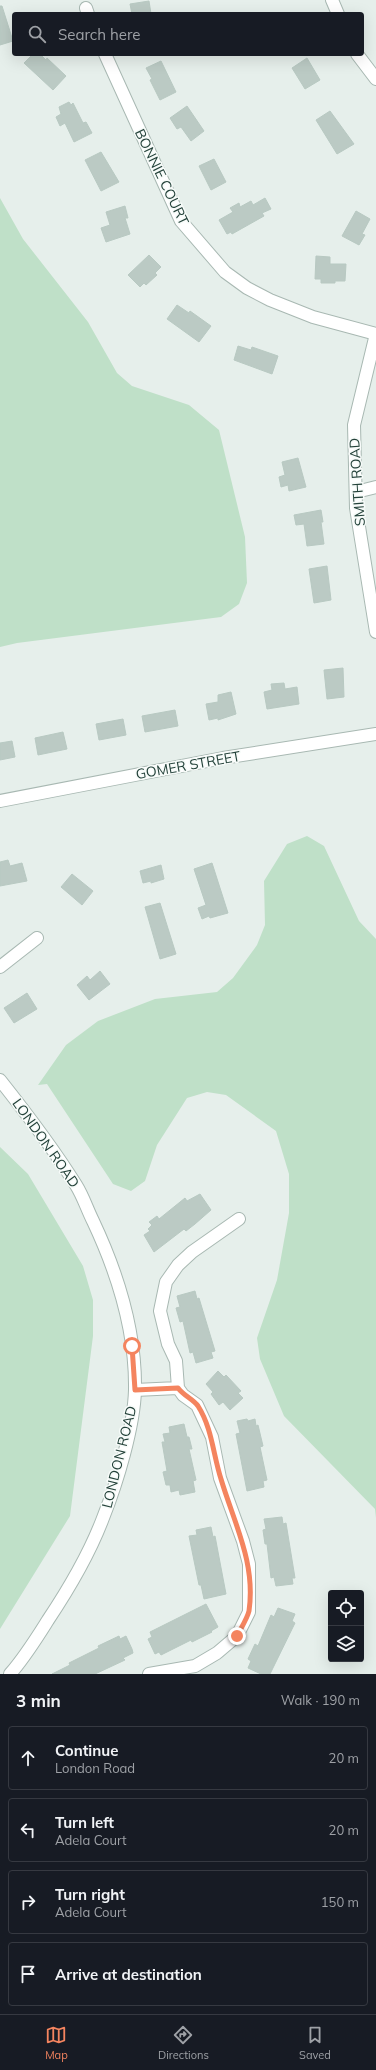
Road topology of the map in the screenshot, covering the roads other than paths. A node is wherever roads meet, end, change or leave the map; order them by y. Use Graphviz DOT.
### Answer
graph roads {
  1 [pos="332,0"];
  2 [pos="337,12"];
  3 [pos="106,56"];
  4 [pos="359,56"];
  5 [pos="376,79"];
  6 [pos="376,334"];
  7 [pos="376,487"];
  8 [pos="356,492"];
  9 [pos="376,632"];
  10 [pos="376,734"];
  11 [pos="0,801"];
  12 [pos="37,938"];
  13 [pos="0,967"];
  14 [pos="0,1080"];
  15 [pos="239,1220"];
  16 [pos="178,1388"];
  17 [pos="135,1390"];
  18 [pos="15,1673"];
  19 [pos="149,1674"];
  1 -- 2 [label="street"];
  3 -- 6 [label="street, BONNIE COURT"];
  4 -- 5 [label="street"];
  6 -- 8 [label="street, SMITH ROAD"];
  7 -- 8 [label="street"];
  8 -- 9 [label="street, SMITH ROAD"];
  10 -- 11 [label="street, GOMER STREET"];
  12 -- 13 [label="street"];
  14 -- 17 [label="street, LONDON ROAD"];
  15 -- 16 [label="street"];
  16 -- 17 [label="street"];
  16 -- 19 [label="street"];
  17 -- 18 [label="street, LONDON ROAD"];
}
